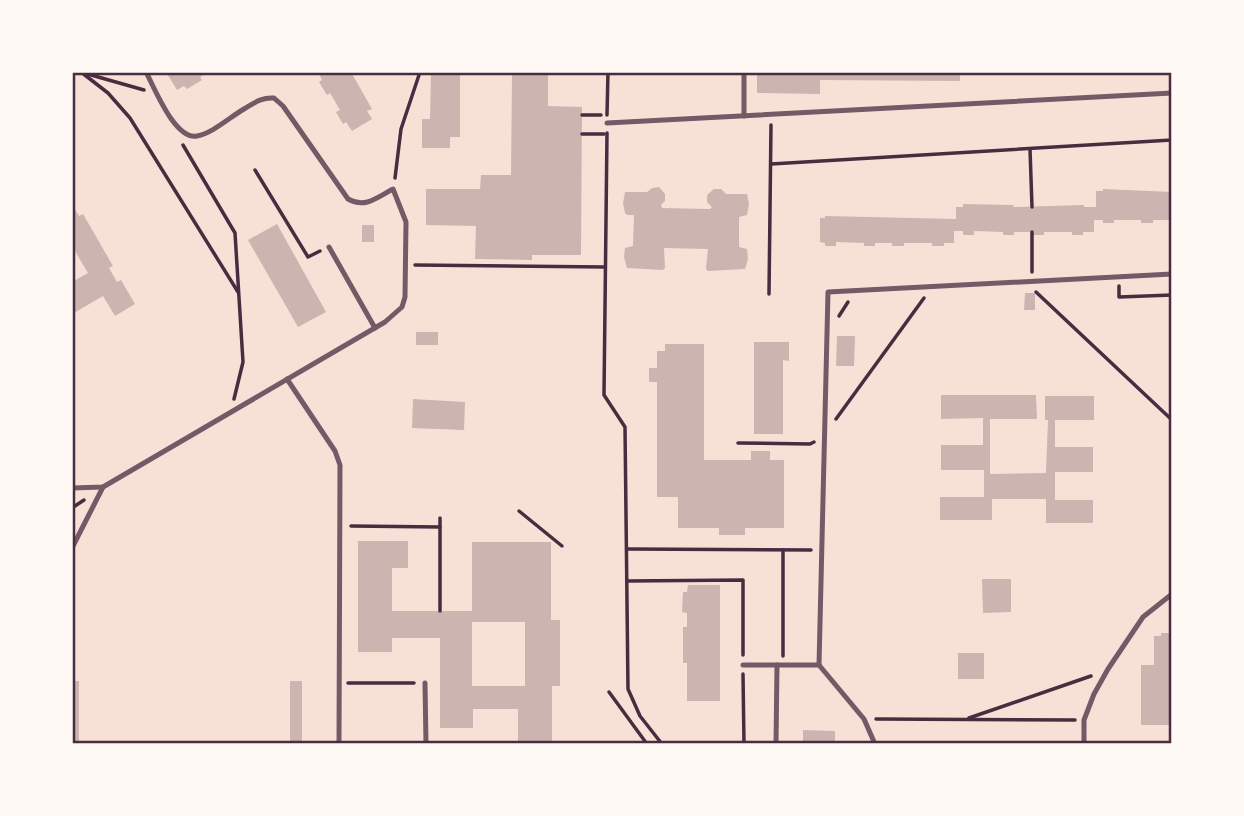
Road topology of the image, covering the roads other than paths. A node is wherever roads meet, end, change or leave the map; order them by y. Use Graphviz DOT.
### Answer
graph roads {
  1 [pos="146,72"];
  2 [pos="744,72"];
  3 [pos="1172,93"];
  4 [pos="744,116"];
  5 [pos="607,123"];
  6 [pos="328,247"];
  7 [pos="1172,274"];
  8 [pos="375,328"];
  9 [pos="287,379"];
  10 [pos="103,487"];
  11 [pos="72,488"];
  12 [pos="72,548"];
  13 [pos="1172,594"];
  14 [pos="743,665"];
  15 [pos="780,665"];
  16 [pos="819,665"];
  17 [pos="425,683"];
  18 [pos="339,744"];
  19 [pos="426,744"];
  20 [pos="776,744"];
  21 [pos="875,744"];
  22 [pos="1084,744"];
  1 -- 8 [label="lane"];
  2 -- 4 [label="lane"];
  3 -- 4 [label="lane"];
  4 -- 5 [label="lane"];
  6 -- 8 [label="lane"];
  7 -- 16 [label="lane"];
  8 -- 9 [label="lane"];
  9 -- 10 [label="lane"];
  9 -- 18 [label="lane"];
  10 -- 11 [label="lane"];
  10 -- 12 [label="lane"];
  13 -- 22 [label="lane"];
  14 -- 15 [label="lane"];
  15 -- 16 [label="lane"];
  15 -- 20 [label="lane"];
  16 -- 21 [label="lane"];
  17 -- 19 [label="lane"];
}
